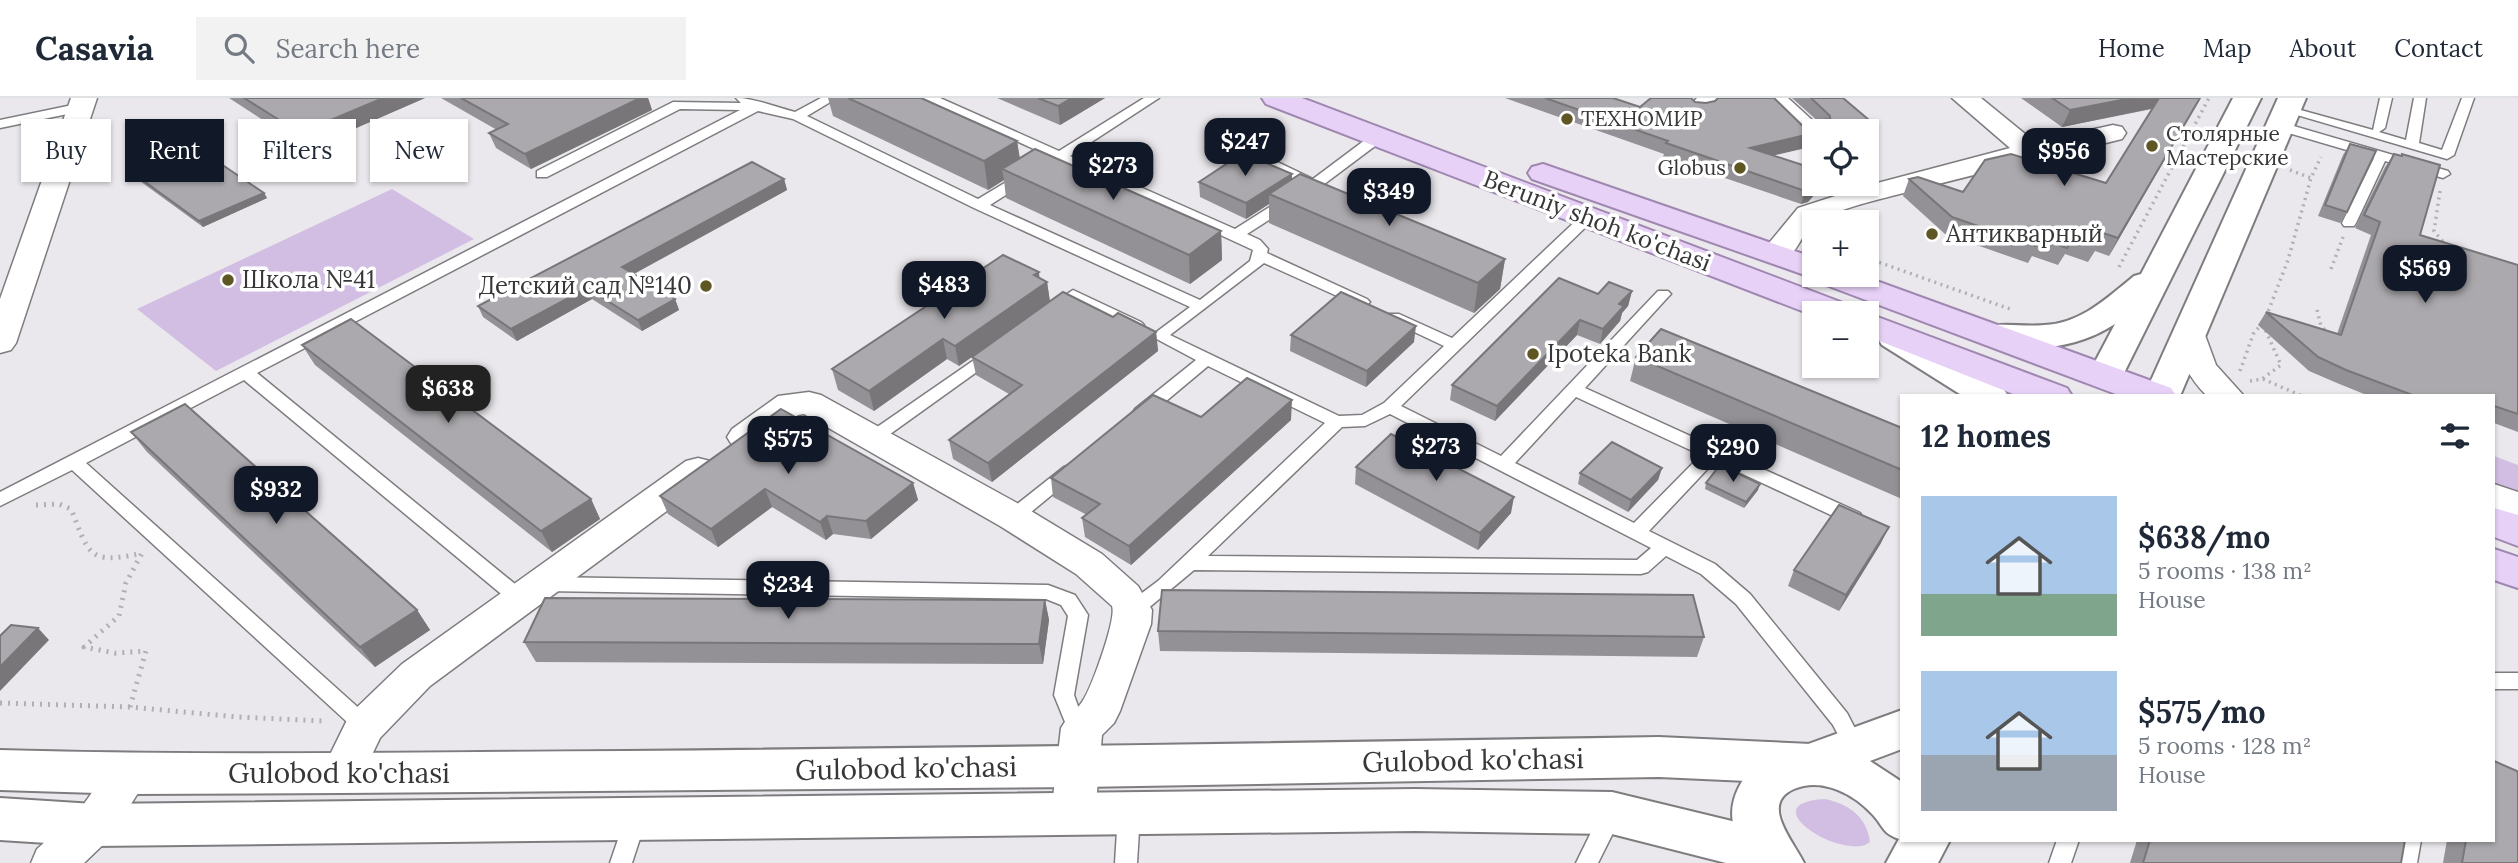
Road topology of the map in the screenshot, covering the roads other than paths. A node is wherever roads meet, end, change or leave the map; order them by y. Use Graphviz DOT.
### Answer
graph roads {
  1 [pos="742,98"];
  2 [pos="831,98"];
  3 [pos="929,98"];
  4 [pos="1153,98"];
  5 [pos="1276,98"];
  6 [pos="1335,98"];
  7 [pos="1773,98"];
  8 [pos="1965,98"];
  9 [pos="2247,98"];
  10 [pos="2386,98"];
  11 [pos="2420,98"];
  12 [pos="2468,98"];
  13 [pos="83,102"];
  14 [pos="757,107"];
  15 [pos="2286,111"];
  16 [pos="797,116"];
  17 [pos="0,124"];
  18 [pos="1802,125"];
  19 [pos="2378,128"];
  20 [pos="2113,133"];
  21 [pos="1378,137"];
  22 [pos="1222,141"];
  23 [pos="2412,145"];
  24 [pos="2029,151"];
  25 [pos="1059,156"];
  26 [pos="2378,161"];
  27 [pos="542,174"];
  28 [pos="2443,174"];
  29 [pos="1314,184"];
  30 [pos="1879,186"];
  31 [pos="1852,196"];
  32 [pos="979,205"];
  33 [pos="1588,217"];
  34 [pos="2349,223"];
  35 [pos="1236,235"];
  36 [pos="1774,254"];
  37 [pos="1259,255"];
  38 [pos="1802,264"];
  39 [pos="2158,273"];
  40 [pos="1874,287"];
  41 [pos="1663,294"];
  42 [pos="1808,301"];
  43 [pos="1201,306"];
  44 [pos="5,311"];
  45 [pos="1039,319"];
  46 [pos="2007,323"];
  47 [pos="1879,329"];
  48 [pos="1879,330"];
  49 [pos="2191,334"];
  50 [pos="1159,337"];
  51 [pos="0,342"];
  52 [pos="1006,343"];
  53 [pos="1454,345"];
  54 [pos="1207,359"];
  55 [pos="246,373"];
  56 [pos="2101,385"];
  57 [pos="2233,385"];
  58 [pos="1574,389"];
  59 [pos="1987,394"];
  60 [pos="2049,394"];
  61 [pos="2149,394"];
  62 [pos="2161,394"];
  63 [pos="1390,407"];
  64 [pos="1132,421"];
  65 [pos="1337,422"];
  66 [pos="873,438"];
  67 [pos="1713,453"];
  68 [pos="1089,456"];
  69 [pos="74,462"];
  70 [pos="1504,464"];
  71 [pos="2495,497"];
  72 [pos="0,500"];
  73 [pos="2518,506"];
  74 [pos="1013,517"];
  75 [pos="1854,518"];
  76 [pos="2495,522"];
  77 [pos="1637,531"];
  78 [pos="2518,531"];
  79 [pos="1665,546"];
  80 [pos="1189,563"];
  81 [pos="2495,564"];
  82 [pos="2518,573"];
  83 [pos="529,591"];
  84 [pos="1133,610"];
  85 [pos="2495,681"];
  86 [pos="2518,681"];
  87 [pos="361,723"];
  88 [pos="1900,730"];
  89 [pos="1081,747"];
  90 [pos="1855,748"];
  91 [pos="1811,764"];
  92 [pos="0,770"];
  93 [pos="342,773"];
  94 [pos="129,774"];
  95 [pos="1612,813"];
  96 [pos="1129,814"];
  97 [pos="1073,815"];
  98 [pos="1900,815"];
  99 [pos="0,819"];
  100 [pos="94,825"];
  101 [pos="628,841"];
  102 [pos="1910,842"];
  103 [pos="1925,842"];
  104 [pos="2067,842"];
  105 [pos="2410,842"];
  106 [pos="1708,848"];
  107 [pos="1773,859"];
  108 [pos="53,863"];
  109 [pos="1126,863"];
  110 [pos="1587,863"];
  111 [pos="1910,863"];
  112 [pos="2060,863"];
  113 [pos="2406,863"];
  1 -- 14 [label="lane"];
  2 -- 16 [label="lane"];
  3 -- 25 [label="lane"];
  4 -- 25 [label="lane"];
  5 -- 21 [label="main road, Beruniy shoh ko'chasi"];
  6 -- 36 [label="main road, Beruniy shoh ko'chasi"];
  7 -- 18 [label="street"];
  8 -- 24 [label="street"];
  9 -- 39 [label="street"];
  10 -- 19 [label="lane"];
  11 -- 23 [label="lane"];
  12 -- 23 [label="lane"];
  13 -- 17 [label="lane"];
  13 -- 44 [label="street"];
  14 -- 16 [label="lane"];
  14 -- 27 [label="lane"];
  14 -- 55 [label="lane"];
  15 -- 23 [label="lane"];
  15 -- 28 [label="lane"];
  15 -- 49 [label="street"];
  16 -- 32 [label="lane"];
  20 -- 24 [label="street"];
  21 -- 29 [label="lane"];
  21 -- 33 [label="main road, Beruniy shoh ko'chasi"];
  22 -- 29 [label="lane"];
  24 -- 30 [label="street"];
  25 -- 32 [label="lane"];
  25 -- 35 [label="lane"];
  26 -- 34 [label="lane"];
  29 -- 35 [label="lane"];
  31 -- 36 [label="street"];
  32 -- 43 [label="lane"];
  33 -- 42 [label="main road, Beruniy shoh ko'chasi"];
  33 -- 53 [label="lane"];
  35 -- 37 [label="lane"];
  36 -- 38 [label="main road, Beruniy shoh ko'chasi"];
  37 -- 43 [label="lane"];
  37 -- 53 [label="lane"];
  39 -- 46 [label="street"];
  39 -- 56 [label="street"];
  40 -- 46 [label="main road"];
  41 -- 58 [label="lane"];
  43 -- 50 [label="lane"];
  44 -- 51 [label="street"];
  45 -- 50 [label="lane"];
  46 -- 56 [label="main road"];
  47 -- 60 [label="main road"];
  48 -- 59 [label="street"];
  49 -- 57 [label="street"];
  49 -- 62 [label="street"];
  50 -- 54 [label="lane"];
  52 -- 66 [label="lane"];
  53 -- 63 [label="lane"];
  54 -- 64 [label="lane"];
  54 -- 65 [label="lane"];
  55 -- 69 [label="lane"];
  55 -- 83 [label="lane"];
  56 -- 61 [label="main road"];
  58 -- 67 [label="lane"];
  58 -- 70 [label="lane"];
  63 -- 65 [label="lane"];
  63 -- 70 [label="lane"];
  65 -- 80 [label="lane"];
  66 -- 74 [label="street"];
  66 -- 83 [label="street"];
  67 -- 75 [label="lane"];
  67 -- 77 [label="lane"];
  68 -- 74 [label="lane"];
  69 -- 72 [label="lane"];
  69 -- 87 [label="lane"];
  70 -- 77 [label="lane"];
  71 -- 73 [label="street"];
  74 -- 84 [label="street"];
  76 -- 78 [label="main road"];
  77 -- 79 [label="lane"];
  79 -- 80 [label="lane"];
  79 -- 90 [label="lane"];
  80 -- 84 [label="lane"];
  81 -- 82 [label="main road"];
  83 -- 87 [label="street"];
  83 -- 89 [label="lane"];
  84 -- 89 [label="street"];
  85 -- 86 [label="lane"];
  87 -- 93 [label="street"];
  88 -- 90 [label="street"];
  89 -- 91 [label="street, Gulobod ko'chasi"];
  89 -- 93 [label="street, Gulobod ko'chasi"];
  89 -- 97 [label="street"];
  90 -- 91 [label="street"];
  91 -- 98 [label="street"];
  91 -- 107 [label="street"];
  92 -- 94 [label="street, Gulobod ko'chasi"];
  93 -- 94 [label="street, Gulobod ko'chasi"];
  94 -- 100 [label="street"];
  95 -- 96 [label="street, Gulobod ko'chasi"];
  95 -- 106 [label="street, Gulobod ko'chasi"];
  95 -- 110 [label="lane"];
  96 -- 97 [label="street, Gulobod ko'chasi"];
  96 -- 109 [label="lane"];
  97 -- 101 [label="street, Gulobod ko'chasi"];
  99 -- 100 [label="street, Gulobod ko'chasi"];
  100 -- 101 [label="street, Gulobod ko'chasi"];
  100 -- 108 [label="street"];
  102 -- 111 [label="street"];
  103 -- 111 [label="street"];
  104 -- 112 [label="lane"];
  105 -- 113 [label="lane"];
  106 -- 107 [label="street, Gulobod ko'chasi"];
}
